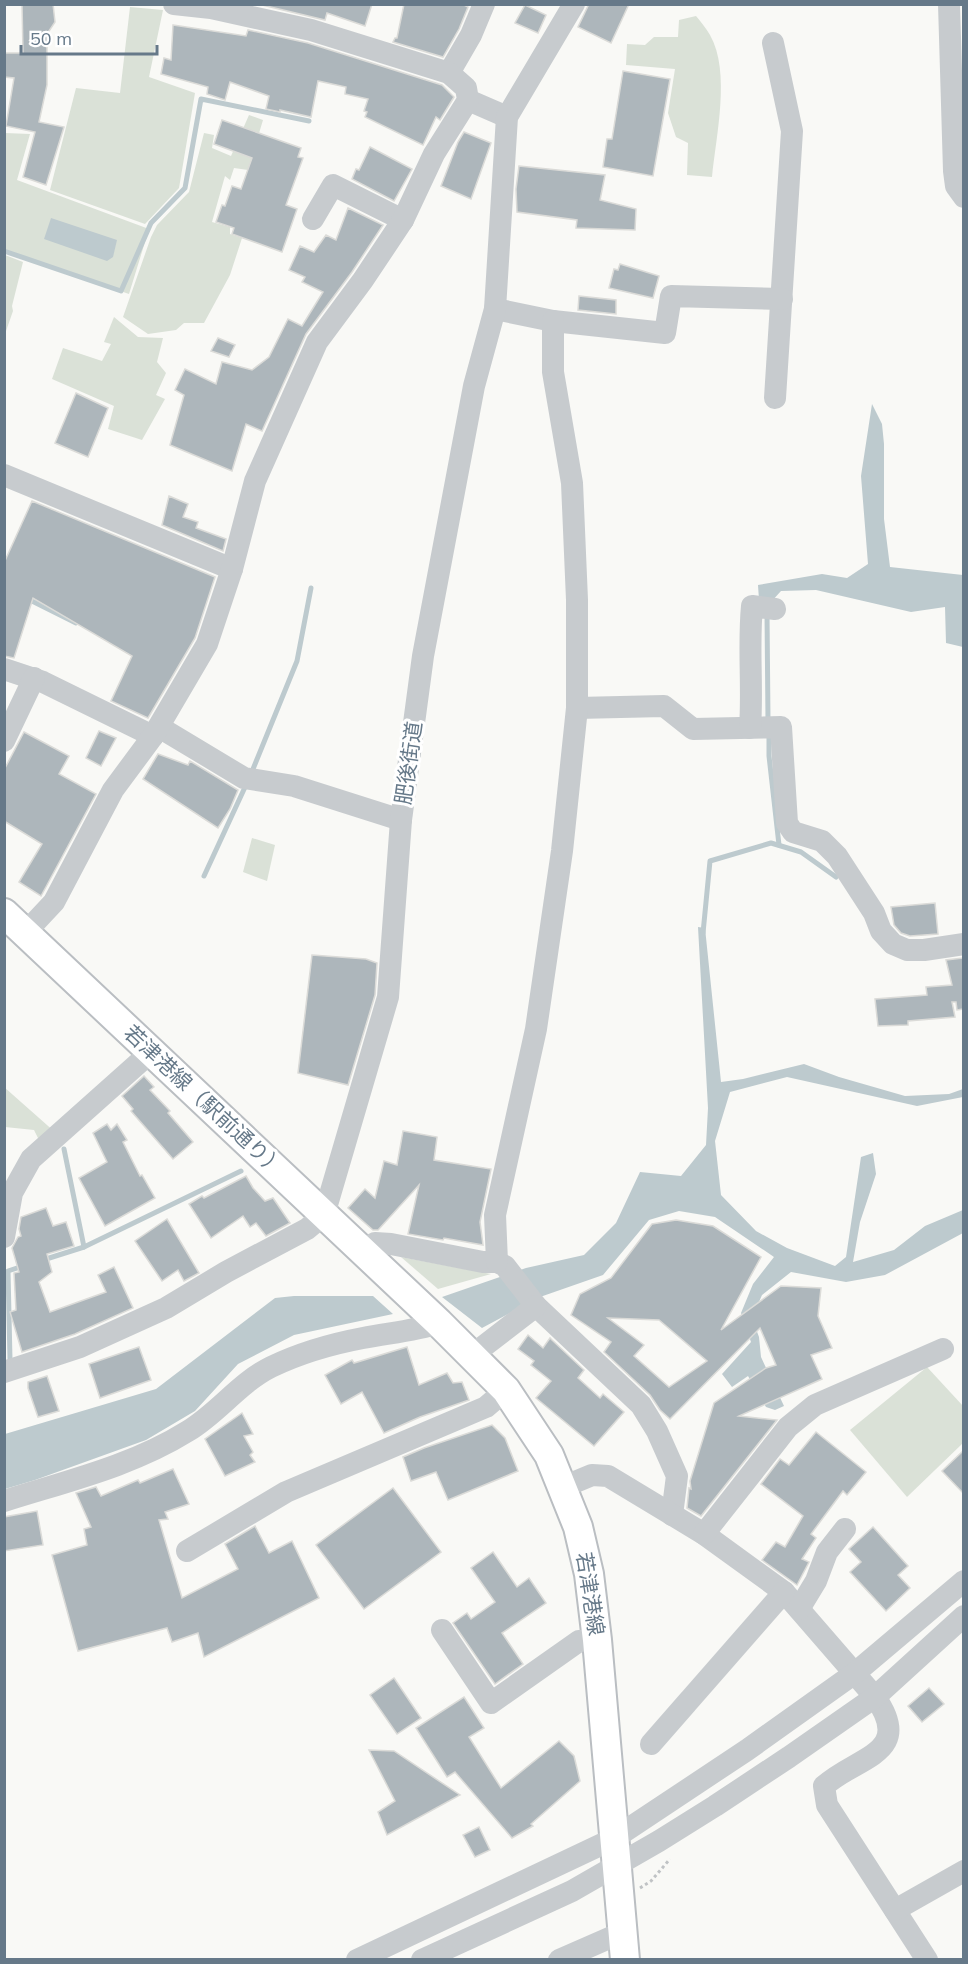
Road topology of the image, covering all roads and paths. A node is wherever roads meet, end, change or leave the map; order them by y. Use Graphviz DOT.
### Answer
graph roads {
  1 [pos="484,4"];
  2 [pos="574,4"];
  3 [pos="949,4"];
  4 [pos="180,5"];
  5 [pos="773,43"];
  6 [pos="449,74"];
  7 [pos="468,100"];
  8 [pos="507,117"];
  9 [pos="963,197"];
  10 [pos="313,219"];
  11 [pos="403,220"];
  12 [pos="782,299"];
  13 [pos="495,309"];
  14 [pos="553,321"];
  15 [pos="775,398"];
  16 [pos="4,475"];
  17 [pos="232,569"];
  18 [pos="769,608"];
  19 [pos="4,669"];
  20 [pos="34,678"];
  21 [pos="578,708"];
  22 [pos="761,727"];
  23 [pos="156,732"];
  24 [pos="4,741"];
  25 [pos="401,820"];
  26 [pos="4,913"];
  27 [pos="25,933"];
  28 [pos="963,944"];
  29 [pos="151,1052"];
  30 [pos="324,1215"];
  31 [pos="4,1237"];
  32 [pos="364,1251"];
  33 [pos="501,1264"];
  34 [pos="403,1289"];
  35 [pos="536,1306"];
  36 [pos="434,1318"];
  37 [pos="943,1348"];
  38 [pos="471,1356"];
  39 [pos="4,1372"];
  40 [pos="506,1390"];
  41 [pos="563,1487"];
  42 [pos="4,1501"];
  43 [pos="672,1515"];
  44 [pos="845,1529"];
  45 [pos="704,1534"];
  46 [pos="187,1551"];
  47 [pos="963,1581"];
  48 [pos="784,1592"];
  49 [pos="799,1609"];
  50 [pos="963,1616"];
  51 [pos="442,1630"];
  52 [pos="597,1640"];
  53 [pos="855,1674"];
  54 [pos="874,1697"];
  55 [pos="651,1744"];
  56 [pos="615,1852"];
  57 [pos="963,1871"];
  58 [pos="895,1910"];
  59 [pos="624,1946"];
  60 [pos="357,1959"];
  61 [pos="422,1959"];
  62 [pos="559,1959"];
  63 [pos="927,1959"];
  1 -- 6 [label="street"];
  2 -- 8 [label="street"];
  3 -- 9 [label="street"];
  4 -- 6 [label="street"];
  5 -- 12 [label="street"];
  6 -- 7 [label="street"];
  7 -- 8 [label="street"];
  7 -- 11 [label="street"];
  8 -- 13 [label="street, 肥後街道"];
  10 -- 11 [label="street"];
  11 -- 17 [label="street"];
  12 -- 14 [label="street"];
  12 -- 15 [label="street"];
  13 -- 14 [label="street"];
  13 -- 25 [label="street, 肥後街道"];
  14 -- 21 [label="street"];
  16 -- 17 [label="street"];
  17 -- 23 [label="street"];
  18 -- 22 [label="street"];
  19 -- 20 [label="street"];
  20 -- 23 [label="street"];
  20 -- 24 [label="street"];
  21 -- 22 [label="street"];
  21 -- 33 [label="street"];
  22 -- 28 [label="street"];
  23 -- 25 [label="street"];
  23 -- 27 [label="street"];
  25 -- 30 [label="street, 肥後街道"];
  26 -- 27 [label="main road, 若津港線（駅前通り）"];
  27 -- 29 [label="main road, 若津港線（駅前通り）"];
  29 -- 30 [label="main road, 若津港線（駅前通り）"];
  29 -- 31 [label="street"];
  30 -- 32 [label="main road, 若津港線（駅前通り）"];
  30 -- 39 [label="street"];
  32 -- 33 [label="street"];
  32 -- 34 [label="main road, 若津港線（駅前通り）"];
  33 -- 35 [label="street"];
  34 -- 36 [label="main road, 若津港線"];
  35 -- 38 [label="street"];
  35 -- 43 [label="street"];
  36 -- 38 [label="main road, 若津港線"];
  36 -- 42 [label="street"];
  37 -- 45 [label="street"];
  38 -- 40 [label="main road, 若津港線"];
  40 -- 41 [label="main road, 若津港線"];
  40 -- 46 [label="street"];
  41 -- 43 [label="street"];
  41 -- 52 [label="main road, 若津港線"];
  43 -- 45 [label="street"];
  44 -- 49 [label="street"];
  45 -- 48 [label="street"];
  47 -- 53 [label="street"];
  48 -- 49 [label="street"];
  48 -- 55 [label="street"];
  49 -- 53 [label="street"];
  50 -- 54 [label="street"];
  51 -- 52 [label="street"];
  52 -- 56 [label="main road, 若津港線"];
  53 -- 54 [label="street"];
  53 -- 56 [label="street"];
  54 -- 56 [label="street"];
  54 -- 58 [label="street"];
  56 -- 59 [label="main road, 若津港線"];
  56 -- 60 [label="street"];
  56 -- 61 [label="street"];
  57 -- 58 [label="street"];
  58 -- 63 [label="street"];
  59 -- 62 [label="street"];
}
